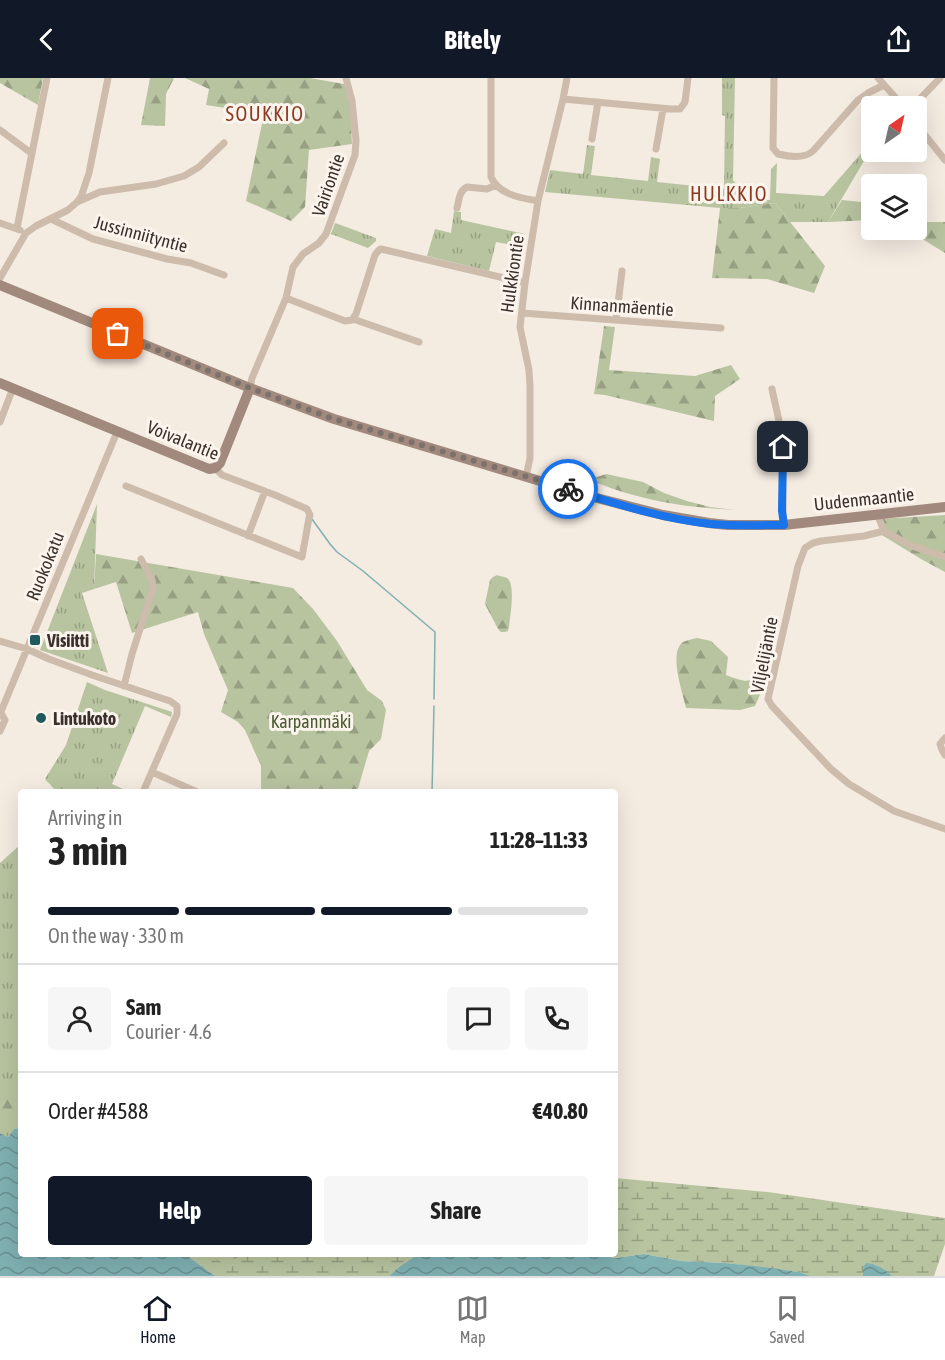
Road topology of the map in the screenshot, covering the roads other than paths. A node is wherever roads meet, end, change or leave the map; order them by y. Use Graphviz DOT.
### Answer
graph roads {
  1 [pos="46,78"];
  2 [pos="108,78"];
  3 [pos="346,78"];
  4 [pos="491,78"];
  5 [pos="567,78"];
  6 [pos="688,78"];
  7 [pos="774,78"];
  8 [pos="878,78"];
  9 [pos="940,78"];
  10 [pos="884,85"];
  11 [pos="894,96"];
  12 [pos="923,96"];
  13 [pos="563,99"];
  14 [pos="598,102"];
  15 [pos="663,109"];
  16 [pos="0,130"];
  17 [pos="927,138"];
  18 [pos="592,139"];
  19 [pos="224,143"];
  20 [pos="656,149"];
  21 [pos="31,153"];
  22 [pos="945,160"];
  23 [pos="496,185"];
  24 [pos="538,201"];
  25 [pos="77,202"];
  26 [pos="458,208"];
  27 [pos="51,219"];
  28 [pos="0,223"];
  29 [pos="16,228"];
  30 [pos="26,233"];
  31 [pos="622,271"];
  32 [pos="224,275"];
  33 [pos="0,278"];
  34 [pos="525,283"];
  35 [pos="0,285"];
  36 [pos="285,298"];
  37 [pos="522,314"];
  38 [pos="353,319"];
  39 [pos="616,321"];
  40 [pos="721,328"];
  41 [pos="419,342"];
  42 [pos="0,383"];
  43 [pos="13,388"];
  44 [pos="250,388"];
  45 [pos="772,389"];
  46 [pos="0,422"];
  47 [pos="117,432"];
  48 [pos="215,468"];
  49 [pos="526,477"];
  50 [pos="126,486"];
  51 [pos="265,491"];
  52 [pos="945,507"];
  53 [pos="877,514"];
  54 [pos="784,525"];
  55 [pos="884,531"];
  56 [pos="248,536"];
  57 [pos="945,557"];
  58 [pos="141,559"];
  59 [pos="0,640"];
  60 [pos="27,649"];
  61 [pos="124,686"];
  62 [pos="1,714"];
  63 [pos="0,731"];
  64 [pos="945,738"];
  65 [pos="945,755"];
  66 [pos="152,772"];
  67 [pos="144,789"];
  68 [pos="190,789"];
  69 [pos="945,830"];
  1 -- 21 [label="street"];
  2 -- 25 [label="street"];
  3 -- 36 [label="street, Vairiontie"];
  4 -- 23 [label="street"];
  5 -- 13 [label="street, Hulkkiontie"];
  6 -- 15 [label="street"];
  7 -- 10 [label="street"];
  8 -- 10 [label="street"];
  9 -- 12 [label="street"];
  10 -- 11 [label="street"];
  13 -- 14 [label="street"];
  13 -- 24 [label="street, Hulkkiontie"];
  14 -- 15 [label="street"];
  14 -- 18 [label="street"];
  15 -- 20 [label="street"];
  16 -- 21 [label="street"];
  17 -- 22 [label="street"];
  19 -- 25 [label="street"];
  21 -- 29 [label="street"];
  23 -- 24 [label="street"];
  23 -- 26 [label="street"];
  24 -- 34 [label="street, Hulkkiontie"];
  25 -- 27 [label="street"];
  27 -- 30 [label="street"];
  27 -- 32 [label="street, Jussinniityntie"];
  28 -- 29 [label="street"];
  29 -- 30 [label="street"];
  30 -- 33 [label="street"];
  31 -- 39 [label="street"];
  34 -- 37 [label="street, Hulkkiontie"];
  34 -- 38 [label="street"];
  35 -- 44 [label="main road, Uudenmaantie"];
  36 -- 38 [label="street"];
  36 -- 44 [label="street, Vairiontie"];
  37 -- 39 [label="street, Kinnanmäentie"];
  37 -- 49 [label="street, Hulkkiontie"];
  38 -- 41 [label="street"];
  39 -- 40 [label="street, Kinnanmäentie"];
  42 -- 43 [label="main road, Voivalantie"];
  43 -- 46 [label="street"];
  43 -- 47 [label="main road, Voivalantie"];
  44 -- 48 [label="main road"];
  44 -- 49 [label="main road, Uudenmaantie"];
  45 -- 54 [label="street"];
  47 -- 48 [label="main road, Voivalantie"];
  47 -- 60 [label="street, Ruokokatu"];
  48 -- 51 [label="street, Voivalantie"];
  49 -- 54 [label="main road, Uudenmaantie"];
  50 -- 56 [label="street"];
  51 -- 56 [label="street"];
  51 -- 56 [label="street, Voivalantie"];
  52 -- 53 [label="main road, Uudenmaantie"];
  53 -- 54 [label="main road, Uudenmaantie"];
  53 -- 55 [label="street"];
  55 -- 57 [label="street"];
  55 -- 69 [label="street, Viljelijäntie"];
  58 -- 61 [label="street"];
  59 -- 60 [label="street"];
  60 -- 61 [label="street"];
  60 -- 62 [label="street, Ruokokatu"];
  61 -- 66 [label="street"];
  62 -- 63 [label="street, Ruokokatu"];
  64 -- 65 [label="street"];
  66 -- 67 [label="street"];
  66 -- 68 [label="street"];
}
